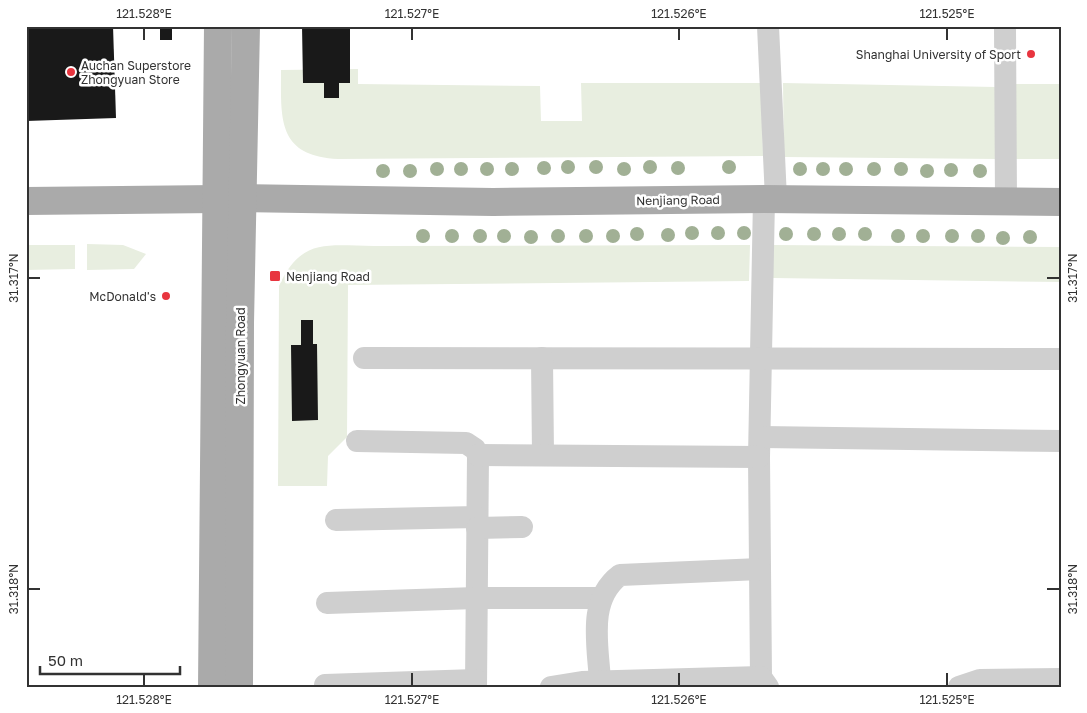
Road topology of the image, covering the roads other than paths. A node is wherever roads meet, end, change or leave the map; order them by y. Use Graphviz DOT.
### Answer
graph roads {
  1 [pos="218,26"];
  2 [pos="246,26"];
  3 [pos="768,26"];
  4 [pos="1004,26"];
  5 [pos="230,199"];
  6 [pos="770,199"];
  7 [pos="26,201"];
  8 [pos="1006,202"];
  9 [pos="1061,202"];
  10 [pos="364,358"];
  11 [pos="542,358"];
  12 [pos="762,358"];
  13 [pos="1061,358"];
  14 [pos="357,441"];
  15 [pos="1061,441"];
  16 [pos="759,447"];
  17 [pos="478,455"];
  18 [pos="543,455"];
  19 [pos="336,520"];
  20 [pos="477,523"];
  21 [pos="522,527"];
  22 [pos="760,569"];
  23 [pos="476,598"];
  24 [pos="600,598"];
  25 [pos="326,603"];
  26 [pos="1061,679"];
  27 [pos="764,682"];
  28 [pos="605,683"];
  29 [pos="476,684"];
  30 [pos="325,685"];
  31 [pos="212,687"];
  32 [pos="239,687"];
  33 [pos="551,687"];
  34 [pos="959,687"];
  1 -- 5 [label="main road, Zhongyuan Road"];
  2 -- 5 [label="main road, Zhongyuan Road"];
  3 -- 6 [label="lane"];
  4 -- 8 [label="lane"];
  5 -- 6 [label="main road, Nenjiang Road"];
  5 -- 7 [label="main road, Nenjiang Road"];
  5 -- 31 [label="main road, Zhongyuan Road"];
  5 -- 32 [label="main road, Zhongyuan Road"];
  6 -- 8 [label="main road, Nenjiang Road"];
  6 -- 12 [label="lane"];
  8 -- 9 [label="main road, Nenjiang Road"];
  10 -- 11 [label="lane"];
  11 -- 12 [label="lane"];
  11 -- 18 [label="lane"];
  12 -- 13 [label="lane"];
  12 -- 16 [label="lane"];
  14 -- 17 [label="lane"];
  15 -- 16 [label="lane"];
  16 -- 18 [label="lane"];
  16 -- 22 [label="lane"];
  17 -- 18 [label="lane"];
  17 -- 20 [label="lane"];
  19 -- 20 [label="lane"];
  20 -- 21 [label="lane"];
  20 -- 23 [label="lane"];
  22 -- 24 [label="lane"];
  22 -- 27 [label="lane"];
  23 -- 24 [label="lane"];
  23 -- 25 [label="lane"];
  23 -- 29 [label="lane"];
  24 -- 28 [label="lane"];
  26 -- 34 [label="lane"];
  27 -- 28 [label="lane"];
  28 -- 33 [label="lane"];
  29 -- 30 [label="lane"];
}
